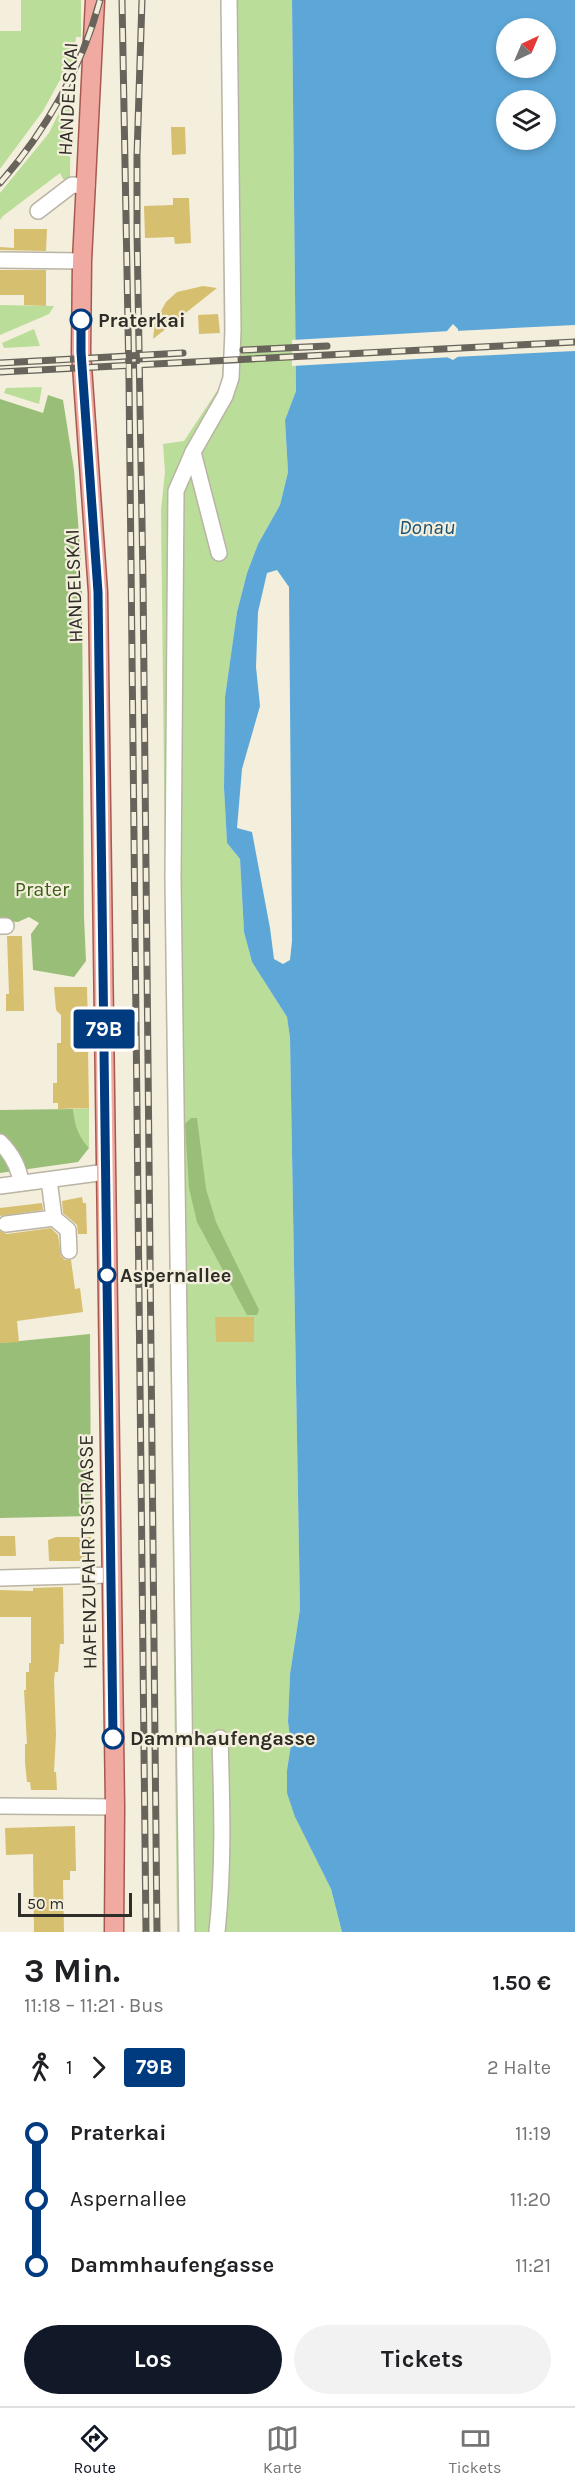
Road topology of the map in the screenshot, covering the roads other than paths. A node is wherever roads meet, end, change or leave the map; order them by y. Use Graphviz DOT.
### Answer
graph roads {
  1 [pos="95,0"];
  2 [pos="229,0"];
  3 [pos="87,186"];
  4 [pos="38,211"];
  5 [pos="0,260"];
  6 [pos="82,261"];
  7 [pos="193,452"];
  8 [pos="219,554"];
  9 [pos="0,1142"];
  10 [pos="106,1172"];
  11 [pos="49,1180"];
  12 [pos="21,1183"];
  13 [pos="0,1186"];
  14 [pos="54,1218"];
  15 [pos="6,1224"];
  16 [pos="69,1251"];
  17 [pos="111,1575"];
  18 [pos="0,1578"];
  19 [pos="220,1738"];
  20 [pos="0,1806"];
  21 [pos="115,1807"];
  22 [pos="114,1932"];
  23 [pos="187,1932"];
  24 [pos="217,1932"];
  1 -- 3 [label="main road, HANDELSKAI"];
  2 -- 7 [label="street"];
  3 -- 4 [label="street"];
  3 -- 6 [label="main road, HANDELSKAI"];
  5 -- 6 [label="street"];
  6 -- 10 [label="main road, HANDELSKAI"];
  7 -- 8 [label="street"];
  7 -- 23 [label="street"];
  9 -- 12 [label="street"];
  10 -- 11 [label="street"];
  10 -- 17 [label="main road, HAFENZUFAHRTSSTRASSE"];
  11 -- 12 [label="street"];
  11 -- 14 [label="street"];
  12 -- 13 [label="street"];
  14 -- 15 [label="street"];
  14 -- 16 [label="street"];
  17 -- 18 [label="street"];
  17 -- 21 [label="main road, HAFENZUFAHRTSSTRASSE"];
  19 -- 24 [label="street"];
  20 -- 21 [label="street"];
  21 -- 22 [label="main road, HAFENZUFAHRTSSTRASSE"];
}
